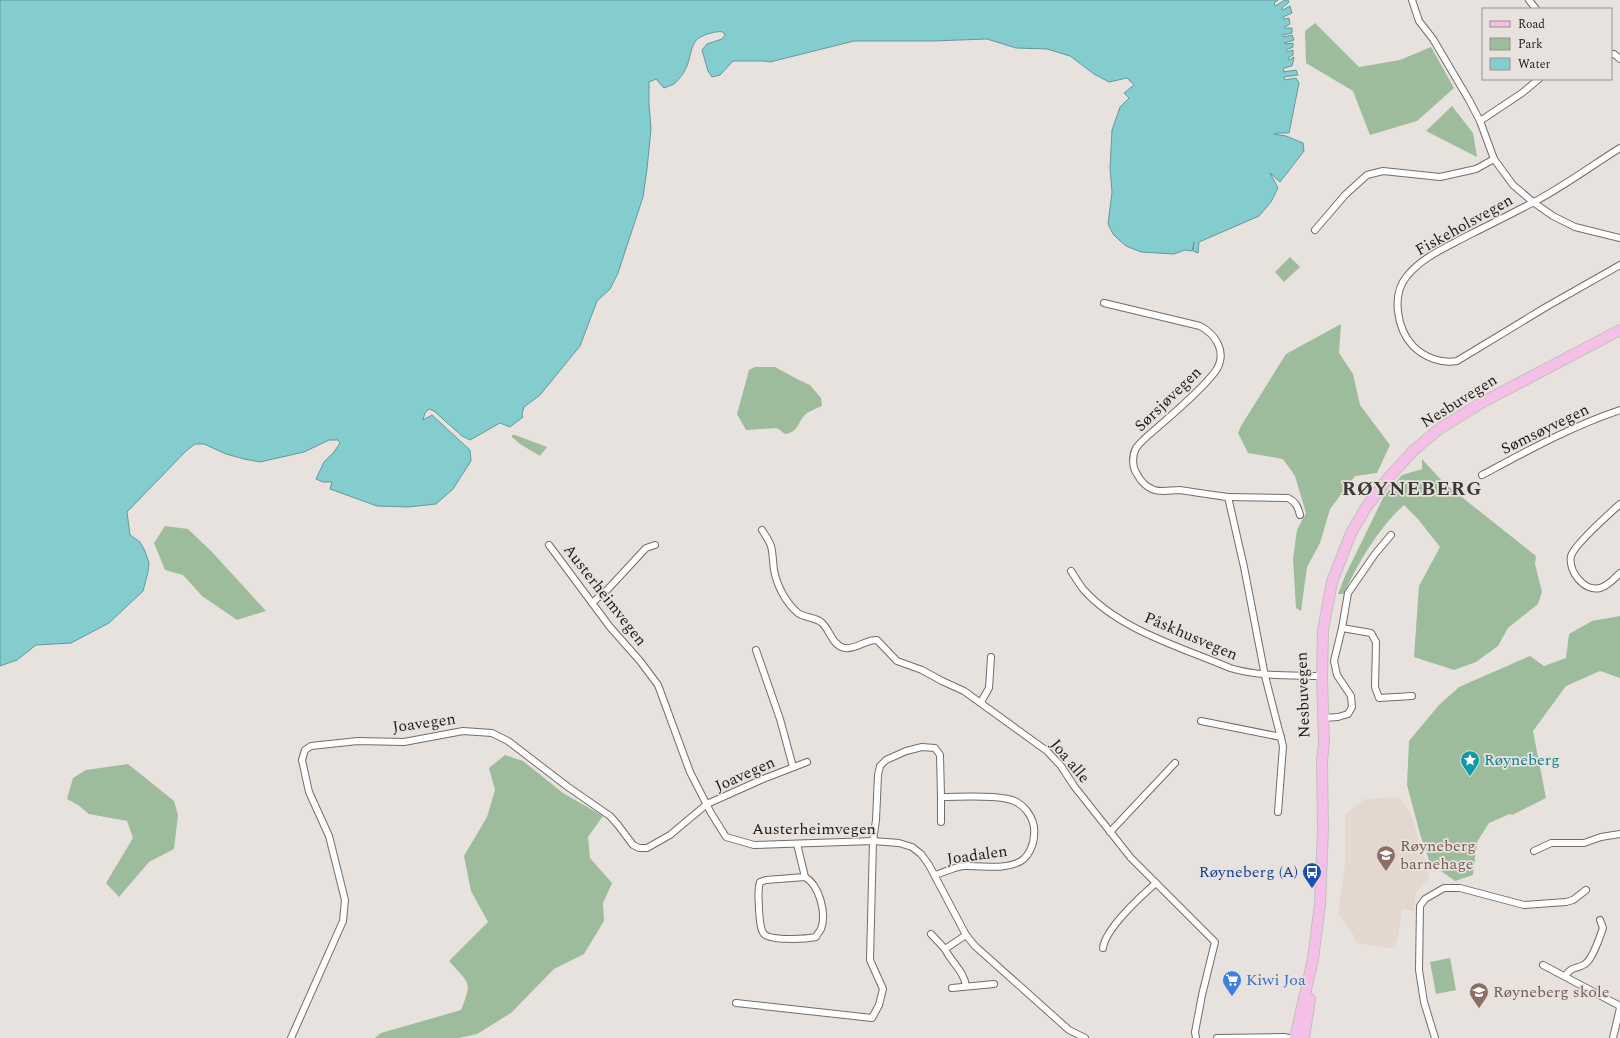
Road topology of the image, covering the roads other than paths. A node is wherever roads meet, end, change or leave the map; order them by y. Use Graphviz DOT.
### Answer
graph roads {
  1 [pos="1412,0"];
  2 [pos="1529,0"];
  3 [pos="1535,8"];
  4 [pos="1538,80"];
  5 [pos="1480,121"];
  6 [pos="1620,148"];
  7 [pos="1494,159"];
  8 [pos="1534,202"];
  9 [pos="1315,230"];
  10 [pos="1620,238"];
  11 [pos="1620,265"];
  12 [pos="1104,303"];
  13 [pos="1620,330"];
  14 [pos="1620,410"];
  15 [pos="1482,475"];
  16 [pos="1228,497"];
  17 [pos="1620,504"];
  18 [pos="1300,515"];
  19 [pos="762,530"];
  20 [pos="1391,535"];
  21 [pos="549,545"];
  22 [pos="655,545"];
  23 [pos="1071,571"];
  24 [pos="1620,573"];
  25 [pos="592,603"];
  26 [pos="1342,628"];
  27 [pos="756,650"];
  28 [pos="991,657"];
  29 [pos="1265,676"];
  30 [pos="1318,676"];
  31 [pos="1412,696"];
  32 [pos="981,702"];
  33 [pos="1323,718"];
  34 [pos="1201,721"];
  35 [pos="1281,737"];
  36 [pos="1322,761"];
  37 [pos="807,762"];
  38 [pos="1175,763"];
  39 [pos="793,767"];
  40 [pos="941,797"];
  41 [pos="707,804"];
  42 [pos="1278,812"];
  43 [pos="941,822"];
  44 [pos="1110,832"];
  45 [pos="1620,834"];
  46 [pos="873,841"];
  47 [pos="797,844"];
  48 [pos="1534,851"];
  49 [pos="935,875"];
  50 [pos="805,877"];
  51 [pos="1156,883"];
  52 [pos="1586,890"];
  53 [pos="1600,920"];
  54 [pos="931,934"];
  55 [pos="966,935"];
  56 [pos="1103,948"];
  57 [pos="945,949"];
  58 [pos="1313,959"];
  59 [pos="1543,965"];
  60 [pos="1564,976"];
  61 [pos="994,984"];
  62 [pos="966,986"];
  63 [pos="952,988"];
  64 [pos="736,1003"];
  65 [pos="1620,1007"];
  66 [pos="291,1038"];
  67 [pos="1085,1038"];
  68 [pos="1196,1038"];
  69 [pos="1217,1038"];
  70 [pos="1267,1038"];
  71 [pos="1289,1038"];
  72 [pos="1295,1038"];
  73 [pos="1304,1038"];
  74 [pos="1435,1038"];
  75 [pos="1613,1038"];
  1 -- 5 [label="street"];
  2 -- 3 [label="street"];
  4 -- 5 [label="street"];
  5 -- 7 [label="street"];
  6 -- 8 [label="street, Fiskeholsvegen"];
  7 -- 8 [label="street"];
  7 -- 9 [label="street"];
  8 -- 10 [label="street"];
  8 -- 11 [label="street, Fiskeholsvegen"];
  12 -- 16 [label="street, Sørsjøvegen"];
  13 -- 30 [label="main road, Nesbuvegen"];
  14 -- 15 [label="street, Sømsøyvegen"];
  16 -- 18 [label="street, Sørsjøvegen"];
  16 -- 29 [label="street"];
  17 -- 24 [label="street"];
  19 -- 32 [label="street, Joa alle"];
  20 -- 26 [label="street"];
  21 -- 25 [label="street, Austerheimvegen"];
  22 -- 25 [label="street"];
  23 -- 29 [label="street, Påskhusvegen"];
  25 -- 41 [label="street, Austerheimvegen"];
  26 -- 31 [label="street"];
  26 -- 33 [label="street"];
  27 -- 39 [label="street, Joavegen"];
  28 -- 32 [label="street"];
  29 -- 30 [label="street, Påskhusvegen"];
  29 -- 35 [label="street"];
  30 -- 33 [label="main road, Nesbuvegen"];
  30 -- 36 [label="main road, Nesbuvegen"];
  32 -- 44 [label="street, Joa alle"];
  33 -- 36 [label="main road, Nesbuvegen"];
  34 -- 35 [label="street"];
  35 -- 42 [label="street"];
  36 -- 58 [label="main road, Nesbuvegen"];
  37 -- 39 [label="street, Joavegen"];
  38 -- 44 [label="street"];
  39 -- 41 [label="street, Joavegen"];
  40 -- 43 [label="street"];
  40 -- 46 [label="street"];
  40 -- 49 [label="street, Joadalen"];
  41 -- 47 [label="street, Austerheimvegen"];
  41 -- 66 [label="street, Joavegen"];
  44 -- 51 [label="street, Joa alle"];
  45 -- 48 [label="street"];
  46 -- 47 [label="street, Austerheimvegen"];
  46 -- 49 [label="street, Austerheimvegen"];
  46 -- 64 [label="street"];
  47 -- 50 [label="street"];
  49 -- 55 [label="street, Austerheimvegen"];
  50 -- 50 [label="street"];
  51 -- 56 [label="street"];
  51 -- 68 [label="street, Joa alle"];
  52 -- 74 [label="street"];
  53 -- 60 [label="street"];
  54 -- 57 [label="street"];
  55 -- 57 [label="street"];
  55 -- 67 [label="street, Austerheimvegen"];
  57 -- 62 [label="street"];
  58 -- 72 [label="main road, Nesbuvegen"];
  58 -- 73 [label="main road, Nesbuvegen"];
  59 -- 60 [label="street"];
  60 -- 65 [label="street"];
  61 -- 62 [label="street"];
  62 -- 63 [label="street"];
  65 -- 75 [label="street"];
  69 -- 70 [label="street"];
  70 -- 71 [label="street"];
}
